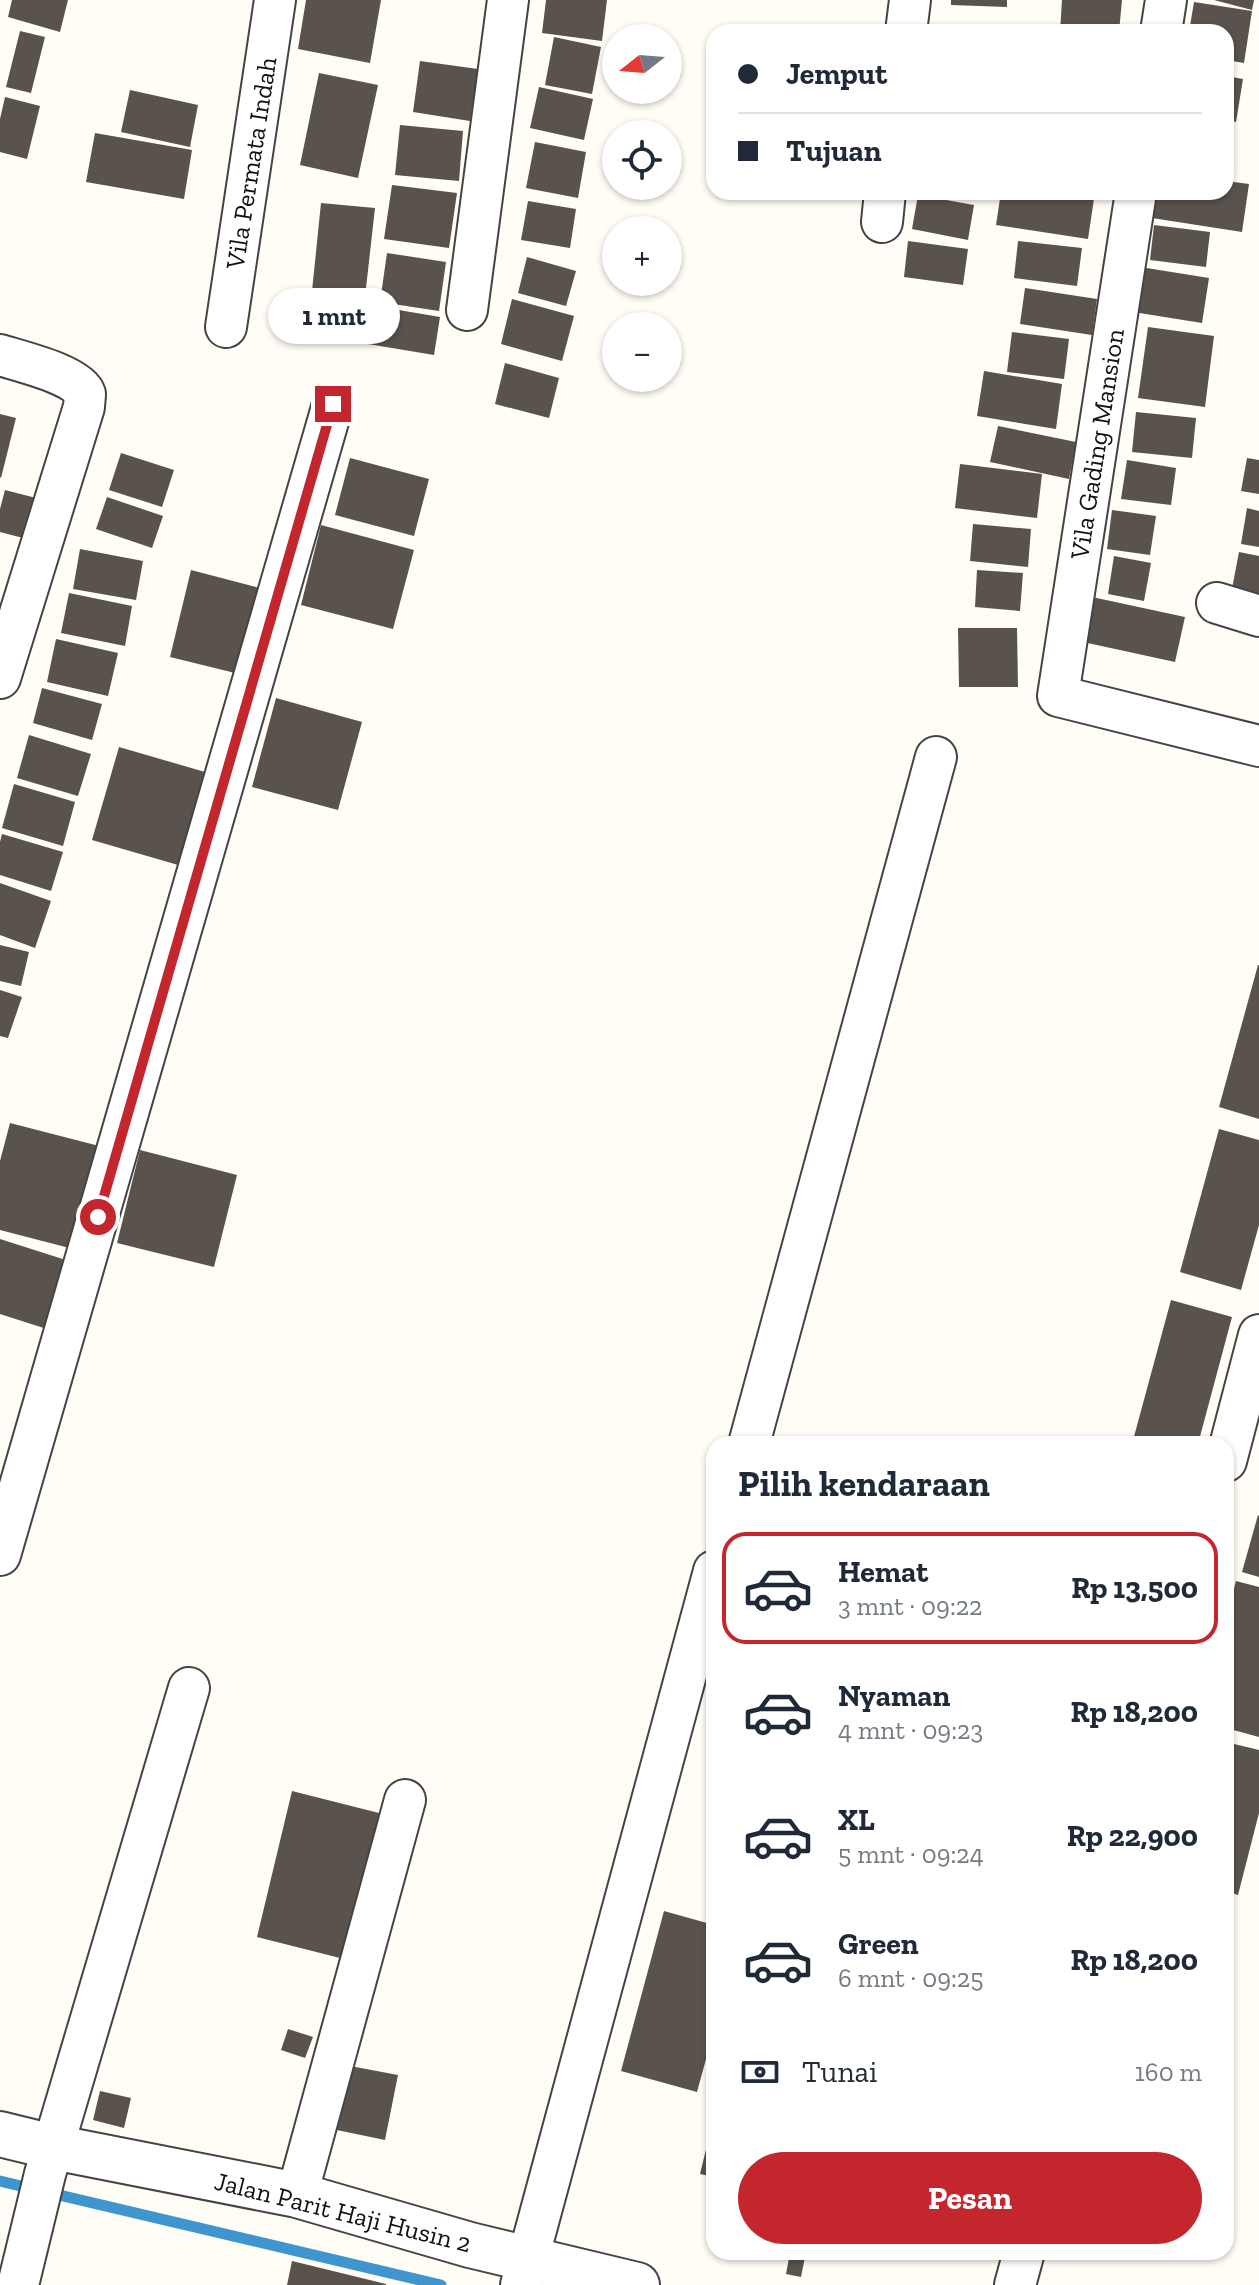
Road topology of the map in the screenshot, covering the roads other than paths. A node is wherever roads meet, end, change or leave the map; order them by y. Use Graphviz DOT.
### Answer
graph roads {
  1 [pos="275,0"];
  2 [pos="508,0"];
  3 [pos="910,0"];
  4 [pos="1166,0"];
  5 [pos="907,24"];
  6 [pos="1162,24"];
  7 [pos="1135,200"];
  8 [pos="467,310"];
  9 [pos="226,327"];
  10 [pos="0,355"];
  11 [pos="333,404"];
  12 [pos="1217,603"];
  13 [pos="1259,616"];
  14 [pos="0,678"];
  15 [pos="1259,746"];
  16 [pos="936,757"];
  17 [pos="1259,1335"];
  18 [pos="751,1436"];
  19 [pos="1233,1436"];
  20 [pos="0,1555"];
  21 [pos="706,1601"];
  22 [pos="189,1688"];
  23 [pos="405,1800"];
  24 [pos="0,2134"];
  25 [pos="49,2160"];
  26 [pos="297,2195"];
  27 [pos="1022,2260"];
  28 [pos="523,2276"];
  29 [pos="18,2285"];
  30 [pos="637,2285"];
  31 [pos="1015,2285"];
  1 -- 9 [label="street, Vila Permata Indah"];
  2 -- 8 [label="street"];
  3 -- 5 [label="street"];
  4 -- 6 [label="street"];
  7 -- 15 [label="street, Vila Gading Mansion"];
  10 -- 14 [label="street"];
  11 -- 20 [label="street"];
  12 -- 13 [label="street"];
  16 -- 18 [label="street"];
  17 -- 19 [label="street"];
  21 -- 28 [label="street"];
  22 -- 25 [label="street"];
  23 -- 26 [label="street"];
  24 -- 25 [label="street, Jalan Parit Haji Husin 2"];
  25 -- 26 [label="street, Jalan Parit Haji Husin 2"];
  25 -- 29 [label="street"];
  26 -- 28 [label="street, Jalan Parit Haji Husin 2"];
  27 -- 31 [label="street"];
  28 -- 30 [label="street, Jalan Parit Haji Husin 2"];
}
